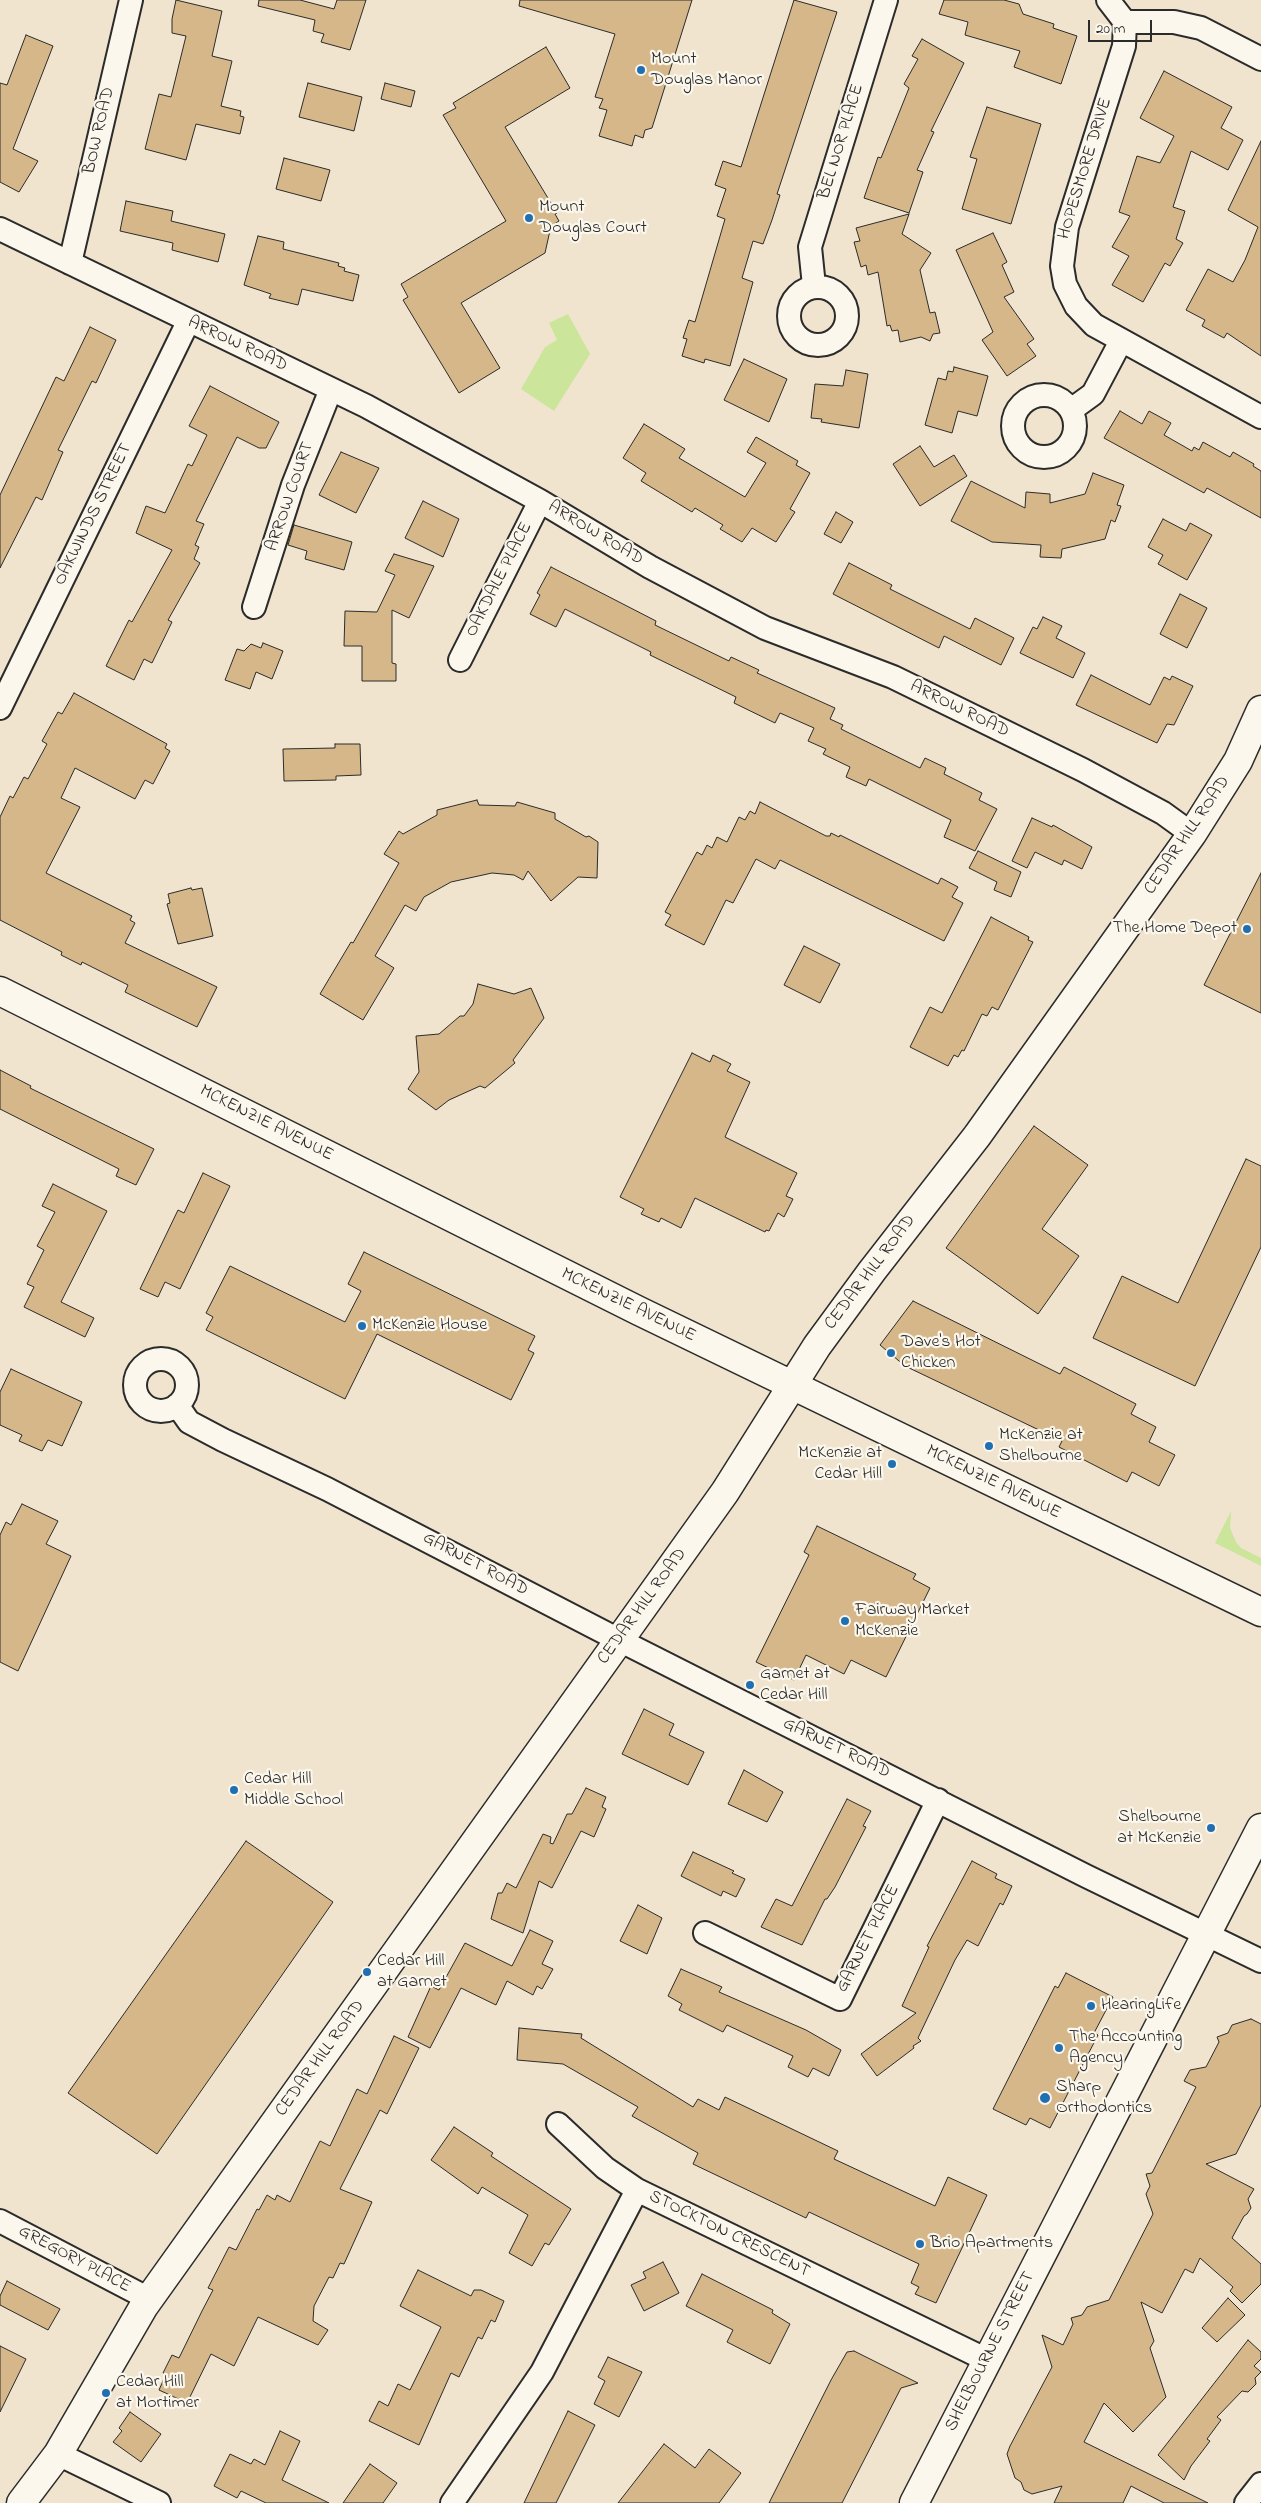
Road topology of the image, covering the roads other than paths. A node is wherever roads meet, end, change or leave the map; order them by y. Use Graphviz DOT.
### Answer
graph roads {
  1 [pos="131,0"];
  2 [pos="886,0"];
  3 [pos="1108,0"];
  4 [pos="1125,22"];
  5 [pos="1261,59"];
  6 [pos="0,229"];
  7 [pos="70,263"];
  8 [pos="814,286"];
  9 [pos="188,322"];
  10 [pos="1121,342"];
  11 [pos="331,389"];
  12 [pos="1071,410"];
  13 [pos="1261,417"];
  14 [pos="540,501"];
  15 [pos="254,607"];
  16 [pos="460,660"];
  17 [pos="0,708"];
  18 [pos="1261,710"];
  19 [pos="1192,834"];
  20 [pos="0,991"];
  21 [pos="793,1386"];
  22 [pos="177,1405"];
  23 [pos="1261,1612"];
  24 [pos="619,1640"];
  25 [pos="938,1800"];
  26 [pos="1261,1828"];
  27 [pos="705,1933"];
  28 [pos="1206,1935"];
  29 [pos="1261,1961"];
  30 [pos="558,2124"];
  31 [pos="636,2190"];
  32 [pos="0,2221"];
  33 [pos="149,2299"];
  34 [pos="987,2360"];
  35 [pos="58,2454"];
  36 [pos="1261,2484"];
  37 [pos="21,2503"];
  38 [pos="160,2503"];
  39 [pos="452,2503"];
  40 [pos="914,2503"];
  41 [pos="1246,2503"];
  1 -- 7 [label="street, BOW ROAD"];
  2 -- 8 [label="street, BEL NOR PLACE"];
  3 -- 4 [label="street"];
  4 -- 5 [label="street"];
  4 -- 10 [label="street, HOPESMORE DRIVE"];
  6 -- 7 [label="street, ARROW ROAD"];
  7 -- 9 [label="street, ARROW ROAD"];
  9 -- 11 [label="street, ARROW ROAD"];
  9 -- 17 [label="street, OAKWINDS STREET"];
  10 -- 12 [label="street"];
  10 -- 13 [label="street, HOPESMORE DRIVE"];
  11 -- 14 [label="street, ARROW ROAD"];
  11 -- 15 [label="street, ARROW COURT"];
  14 -- 16 [label="street, OAKDALE PLACE"];
  14 -- 19 [label="street, ARROW ROAD"];
  18 -- 19 [label="street, CEDAR HILL ROAD"];
  19 -- 21 [label="street, CEDAR HILL ROAD"];
  20 -- 21 [label="street, MCKENZIE AVENUE"];
  21 -- 23 [label="street, MCKENZIE AVENUE"];
  21 -- 24 [label="street, CEDAR HILL ROAD"];
  22 -- 24 [label="street, GARNET ROAD"];
  24 -- 25 [label="street, GARNET ROAD"];
  24 -- 33 [label="street, CEDAR HILL ROAD"];
  25 -- 27 [label="street, GARNET PLACE"];
  25 -- 28 [label="street, GARNET ROAD"];
  26 -- 28 [label="street, SHELBOURNE STREET"];
  28 -- 29 [label="street, GARNET ROAD"];
  28 -- 34 [label="street, SHELBOURNE STREET"];
  30 -- 31 [label="street"];
  31 -- 34 [label="street, STOCKTON CRESCENT"];
  31 -- 39 [label="street, STOCKTON CRESCENT"];
  32 -- 33 [label="street, GREGORY PLACE"];
  33 -- 35 [label="street, CEDAR HILL ROAD"];
  34 -- 40 [label="street, SHELBOURNE STREET"];
  35 -- 37 [label="street, CEDAR HILL ROAD"];
  35 -- 38 [label="street"];
  36 -- 41 [label="street"];
}
